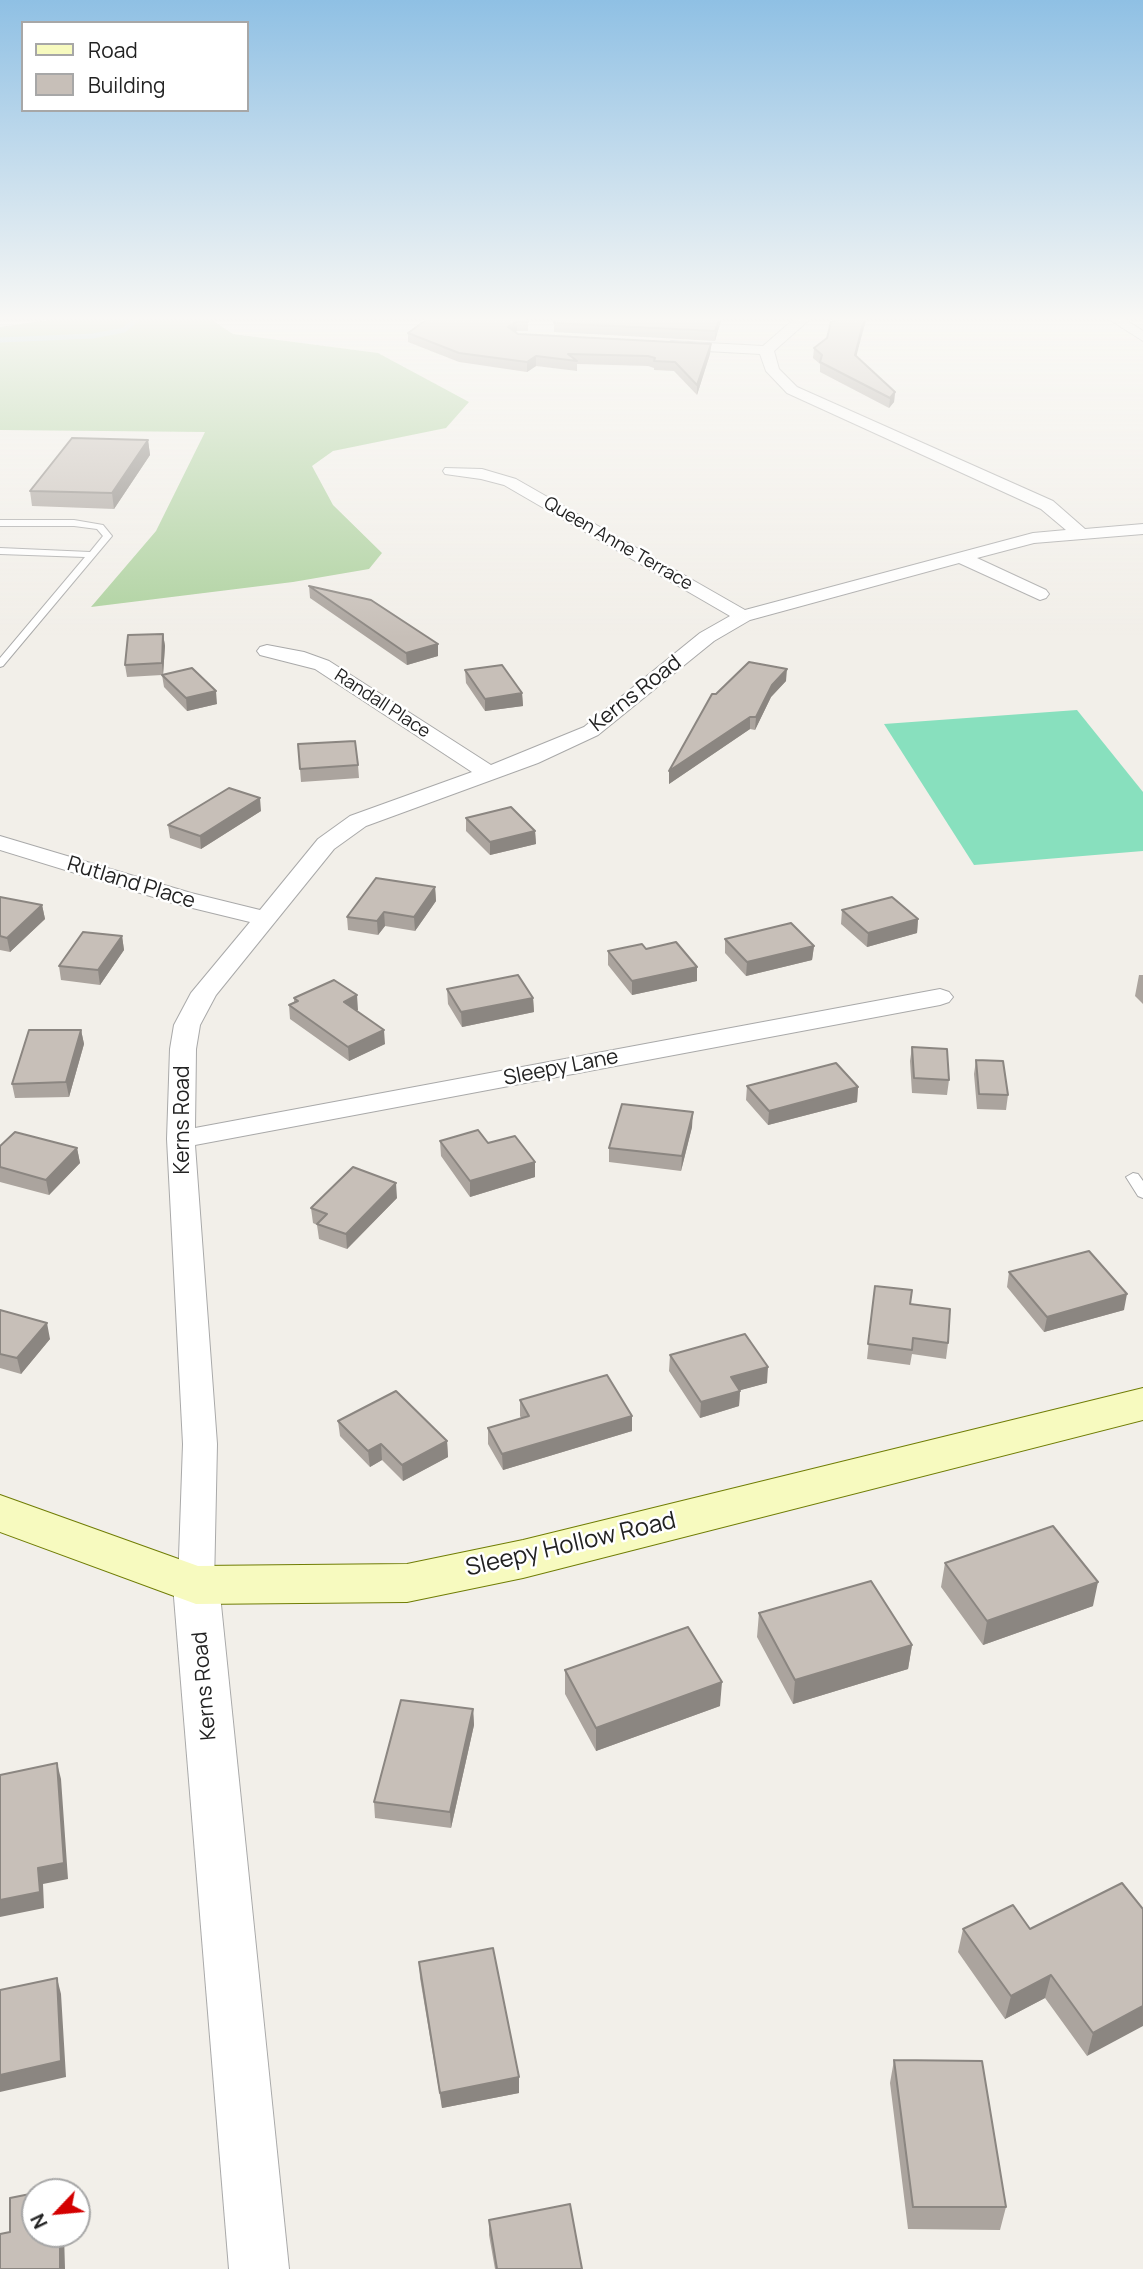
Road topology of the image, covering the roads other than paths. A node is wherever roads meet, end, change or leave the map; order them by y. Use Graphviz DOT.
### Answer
graph roads {
  1 [pos="872,426"];
  2 [pos="451,471"];
  3 [pos="0,523"];
  4 [pos="1143,529"];
  5 [pos="1080,533"];
  6 [pos="0,551"];
  7 [pos="43,553"];
  8 [pos="92,555"];
  9 [pos="960,557"];
  10 [pos="33,563"];
  11 [pos="1040,594"];
  12 [pos="743,616"];
  13 [pos="267,651"];
  14 [pos="0,664"];
  15 [pos="489,773"];
  16 [pos="0,843"];
  17 [pos="264,918"];
  18 [pos="940,997"];
  19 [pos="181,1139"];
  20 [pos="1133,1177"];
  21 [pos="1143,1193"];
  22 [pos="1143,1404"];
  23 [pos="0,1513"];
  24 [pos="196,1585"];
  25 [pos="259,2269"];
  1 -- 5 [label="street"];
  2 -- 12 [label="street, Queen Anne Terrace"];
  3 -- 8 [label="lane"];
  4 -- 5 [label="street, Kerns Road"];
  5 -- 9 [label="street, Kerns Road"];
  6 -- 7 [label="lane"];
  7 -- 8 [label="lane"];
  7 -- 10 [label="lane"];
  8 -- 14 [label="lane"];
  9 -- 11 [label="street"];
  9 -- 12 [label="street, Kerns Road"];
  12 -- 15 [label="street, Kerns Road"];
  13 -- 15 [label="street, Randall Place"];
  15 -- 17 [label="street, Kerns Road"];
  16 -- 17 [label="street, Rutland Place"];
  17 -- 19 [label="street, Kerns Road"];
  18 -- 19 [label="street, Sleepy Lane"];
  19 -- 24 [label="street, Kerns Road"];
  20 -- 21 [label="lane"];
  22 -- 24 [label="main road, Sleepy Hollow Road"];
  23 -- 24 [label="main road, Sleepy Hollow Road"];
  24 -- 25 [label="street, Kerns Road"];
}
